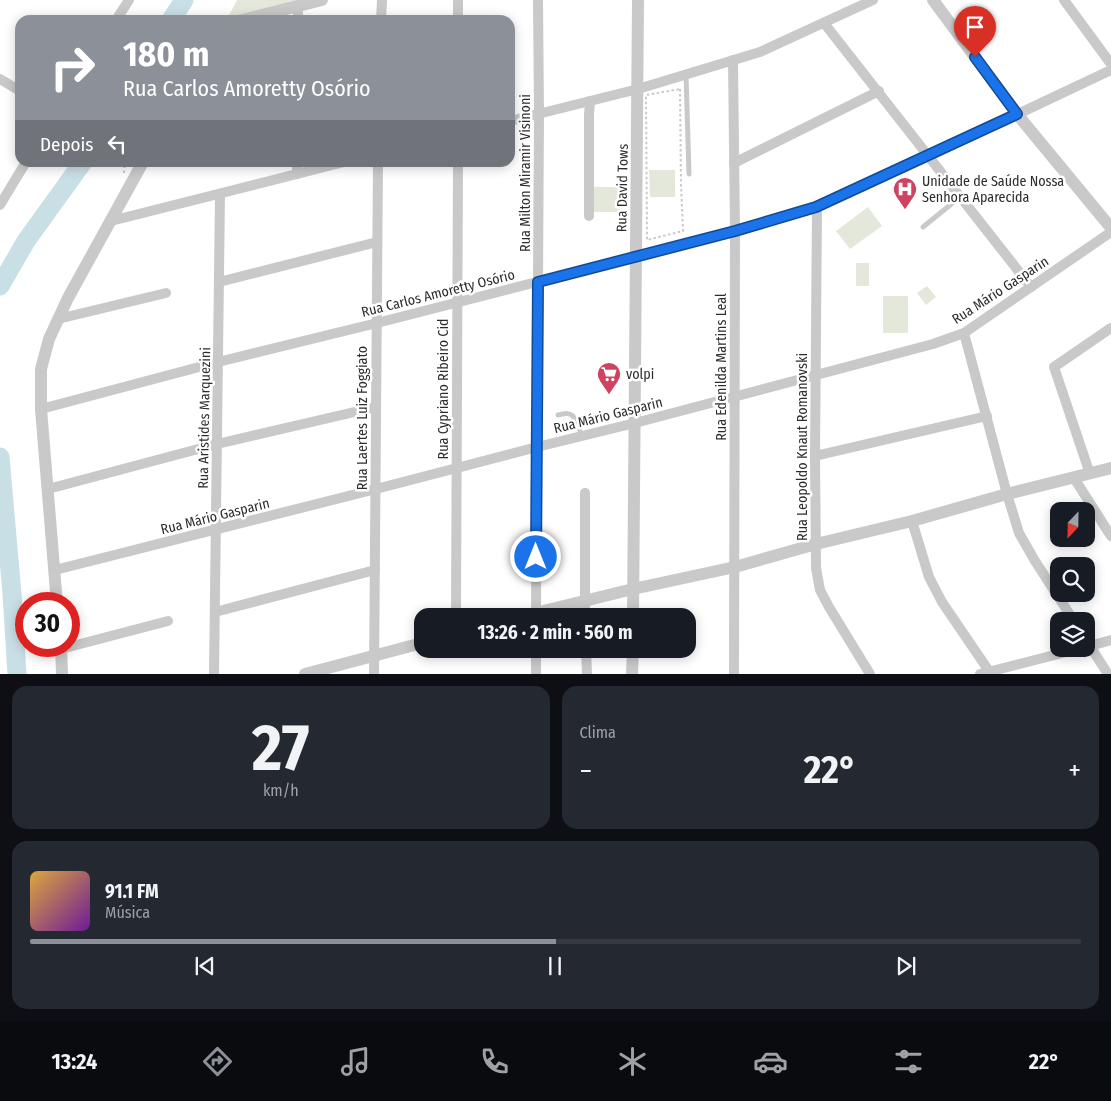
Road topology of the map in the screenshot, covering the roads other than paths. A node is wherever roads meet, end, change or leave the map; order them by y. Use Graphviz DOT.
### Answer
graph roads {
  1 [pos="128,0"];
  2 [pos="322,0"];
  3 [pos="382,0"];
  4 [pos="458,0"];
  5 [pos="538,0"];
  6 [pos="638,0"];
  7 [pos="873,0"];
  8 [pos="933,0"];
  9 [pos="1064,0"];
  10 [pos="298,6"];
  11 [pos="119,15"];
  12 [pos="262,15"];
  13 [pos="298,15"];
  14 [pos="381,15"];
  15 [pos="458,15"];
  16 [pos="824,23"];
  17 [pos="733,60"];
  18 [pos="1111,64"];
  19 [pos="1111,70"];
  20 [pos="686,75"];
  21 [pos="0,79"];
  22 [pos="15,89"];
  23 [pos="638,89"];
  24 [pos="879,91"];
  25 [pos="590,101"];
  26 [pos="539,114"];
  27 [pos="1017,114"];
  28 [pos="515,120"];
  29 [pos="929,156"];
  30 [pos="734,163"];
  31 [pos="23,167"];
  32 [pos="140,167"];
  33 [pos="297,167"];
  34 [pos="324,167"];
  35 [pos="378,167"];
  36 [pos="458,167"];
  37 [pos="297,174"];
  38 [pos="689,174"];
  39 [pos="220,194"];
  40 [pos="960,197"];
  41 [pos="0,205"];
  42 [pos="816,207"];
  43 [pos="589,216"];
  44 [pos="111,221"];
  45 [pos="923,226"];
  46 [pos="1111,228"];
  47 [pos="735,231"];
  48 [pos="1111,232"];
  49 [pos="378,242"];
  50 [pos="636,256"];
  51 [pos="219,282"];
  52 [pos="538,282"];
  53 [pos="1031,287"];
  54 [pos="166,293"];
  55 [pos="457,302"];
  56 [pos="58,319"];
  57 [pos="377,323"];
  58 [pos="1111,328"];
  59 [pos="964,332"];
  60 [pos="218,362"];
  61 [pos="816,375"];
  62 [pos="735,397"];
  63 [pos="376,407"];
  64 [pos="41,409"];
  65 [pos="558,415"];
  66 [pos="987,416"];
  67 [pos="635,423"];
  68 [pos="582,436"];
  69 [pos="217,444"];
  70 [pos="537,446"];
  71 [pos="815,456"];
  72 [pos="457,467"];
  73 [pos="1111,468"];
  74 [pos="1090,474"];
  75 [pos="1074,478"];
  76 [pos="48,489"];
  77 [pos="376,490"];
  78 [pos="585,492"];
  79 [pos="1007,494"];
  80 [pos="912,522"];
  81 [pos="216,530"];
  82 [pos="1111,536"];
  83 [pos="816,544"];
  84 [pos="735,567"];
  85 [pos="55,570"];
  86 [pos="375,570"];
  87 [pos="633,589"];
  88 [pos="56,592"];
  89 [pos="584,601"];
  90 [pos="456,608"];
  91 [pos="536,608"];
  92 [pos="558,608"];
  93 [pos="584,608"];
  94 [pos="633,608"];
  95 [pos="215,612"];
  96 [pos="1068,612"];
  97 [pos="168,621"];
  98 [pos="1111,640"];
  99 [pos="80,643"];
  100 [pos="1095,643"];
  101 [pos="414,645"];
  102 [pos="1095,654"];
  103 [pos="374,656"];
  104 [pos="1050,656"];
  105 [pos="61,657"];
  106 [pos="536,658"];
  107 [pos="586,658"];
  108 [pos="633,658"];
  109 [pos="987,673"];
  110 [pos="62,674"];
  111 [pos="214,674"];
  112 [pos="305,674"];
  113 [pos="374,674"];
  114 [pos="536,674"];
  115 [pos="587,674"];
  116 [pos="632,674"];
  117 [pos="734,674"];
  118 [pos="870,674"];
  119 [pos="1108,674"];
  1 -- 11 [label="street"];
  2 -- 10 [label="street"];
  3 -- 14 [label="street"];
  4 -- 15 [label="street"];
  5 -- 26 [label="street, Rua Milton Miramir Visinoni"];
  6 -- 23 [label="street, Rua David Tows"];
  7 -- 16 [label="street"];
  8 -- 27 [label="street"];
  9 -- 18 [label="street"];
  10 -- 12 [label="street"];
  10 -- 13 [label="street"];
  16 -- 17 [label="street"];
  16 -- 24 [label="street"];
  17 -- 20 [label="street"];
  17 -- 30 [label="street, Rua Edenilda Martins Leal"];
  19 -- 27 [label="street, Rua Carlos Amoretty Osório"];
  20 -- 23 [label="street"];
  20 -- 38 [label="lane"];
  21 -- 22 [label="street"];
  23 -- 25 [label="street"];
  23 -- 50 [label="street, Rua David Tows"];
  24 -- 29 [label="street"];
  24 -- 30 [label="street"];
  25 -- 26 [label="street"];
  25 -- 43 [label="street"];
  26 -- 28 [label="street"];
  26 -- 52 [label="street, Rua Milton Miramir Visinoni"];
  27 -- 29 [label="street, Rua Carlos Amoretty Osório"];
  27 -- 46 [label="street"];
  29 -- 40 [label="street"];
  29 -- 42 [label="street, Rua Carlos Amoretty Osório"];
  30 -- 47 [label="street, Rua Edenilda Martins Leal"];
  31 -- 41 [label="street"];
  32 -- 44 [label="street"];
  33 -- 37 [label="street"];
  34 -- 37 [label="street"];
  35 -- 49 [label="street, Rua Laertes Luiz Foggiato"];
  36 -- 55 [label="street, Rua Cypriano Ribeiro Cid"];
  37 -- 39 [label="street"];
  39 -- 44 [label="street"];
  39 -- 51 [label="street, Rua Aristides Marquezini"];
  40 -- 45 [label="lane"];
  40 -- 53 [label="street"];
  42 -- 47 [label="street, Rua Carlos Amoretty Osório"];
  42 -- 61 [label="street, Rua Leopoldo Knaut Romanovski"];
  44 -- 56 [label="street"];
  47 -- 50 [label="street, Rua Carlos Amoretty Osório"];
  47 -- 62 [label="street, Rua Edenilda Martins Leal"];
  48 -- 53 [label="street, Rua Mário Gasparin"];
  49 -- 51 [label="street"];
  49 -- 57 [label="street, Rua Laertes Luiz Foggiato"];
  50 -- 52 [label="street, Rua Carlos Amoretty Osório"];
  50 -- 67 [label="street, Rua David Tows"];
  51 -- 60 [label="street, Rua Aristides Marquezini"];
  52 -- 55 [label="street, Rua Carlos Amoretty Osório"];
  52 -- 70 [label="street, Rua Milton Miramir Visinoni"];
  53 -- 59 [label="street, Rua Mário Gasparin"];
  54 -- 56 [label="street"];
  55 -- 57 [label="street, Rua Carlos Amoretty Osório"];
  55 -- 72 [label="street, Rua Cypriano Ribeiro Cid"];
  56 -- 64 [label="street"];
  57 -- 60 [label="street, Rua Carlos Amoretty Osório"];
  57 -- 63 [label="street, Rua Laertes Luiz Foggiato"];
  58 -- 74 [label="street"];
  59 -- 61 [label="street, Rua Mário Gasparin"];
  59 -- 66 [label="street"];
  60 -- 64 [label="street, Rua Carlos Amoretty Osório"];
  60 -- 69 [label="street, Rua Aristides Marquezini"];
  61 -- 62 [label="street, Rua Mário Gasparin"];
  61 -- 71 [label="street, Rua Leopoldo Knaut Romanovski"];
  62 -- 67 [label="street, Rua Mário Gasparin"];
  62 -- 84 [label="street, Rua Edenilda Martins Leal"];
  63 -- 69 [label="street"];
  63 -- 77 [label="street, Rua Laertes Luiz Foggiato"];
  64 -- 76 [label="street"];
  65 -- 68 [label="lane"];
  66 -- 71 [label="street"];
  66 -- 79 [label="street"];
  67 -- 68 [label="street, Rua Mário Gasparin"];
  67 -- 87 [label="street, Rua David Tows"];
  68 -- 70 [label="street, Rua Mário Gasparin"];
  69 -- 76 [label="street"];
  69 -- 81 [label="street, Rua Aristides Marquezini"];
  70 -- 72 [label="street, Rua Mário Gasparin"];
  70 -- 91 [label="street, Rua Milton Miramir Visinoni"];
  71 -- 83 [label="street, Rua Leopoldo Knaut Romanovski"];
  72 -- 77 [label="street, Rua Mário Gasparin"];
  72 -- 90 [label="street, Rua Cypriano Ribeiro Cid"];
  73 -- 74 [label="street"];
  74 -- 75 [label="street"];
  75 -- 79 [label="street"];
  75 -- 82 [label="street"];
  76 -- 85 [label="street"];
  77 -- 81 [label="street, Rua Mário Gasparin"];
  77 -- 86 [label="street, Rua Laertes Luiz Foggiato"];
  78 -- 89 [label="street"];
  79 -- 80 [label="street"];
  79 -- 96 [label="street"];
  80 -- 83 [label="street"];
  80 -- 109 [label="street"];
  81 -- 85 [label="street, Rua Mário Gasparin"];
  81 -- 95 [label="street, Rua Aristides Marquezini"];
  83 -- 84 [label="street"];
  83 -- 118 [label="street, Rua Leopoldo Knaut Romanovski"];
  84 -- 87 [label="street"];
  84 -- 117 [label="street, Rua Edenilda Martins Leal"];
  85 -- 88 [label="street"];
  86 -- 95 [label="street"];
  86 -- 103 [label="street, Rua Laertes Luiz Foggiato"];
  87 -- 89 [label="street"];
  87 -- 94 [label="street, Rua David Tows"];
  89 -- 92 [label="street"];
  89 -- 93 [label="street"];
  95 -- 111 [label="street, Rua Aristides Marquezini"];
  97 -- 99 [label="street"];
  98 -- 100 [label="street"];
  101 -- 103 [label="street"];
  102 -- 119 [label="street"];
  103 -- 112 [label="street"];
  103 -- 113 [label="street, Rua Laertes Luiz Foggiato"];
  104 -- 109 [label="street"];
  105 -- 110 [label="street"];
  106 -- 114 [label="street"];
  107 -- 115 [label="street"];
  108 -- 116 [label="street"];
}
